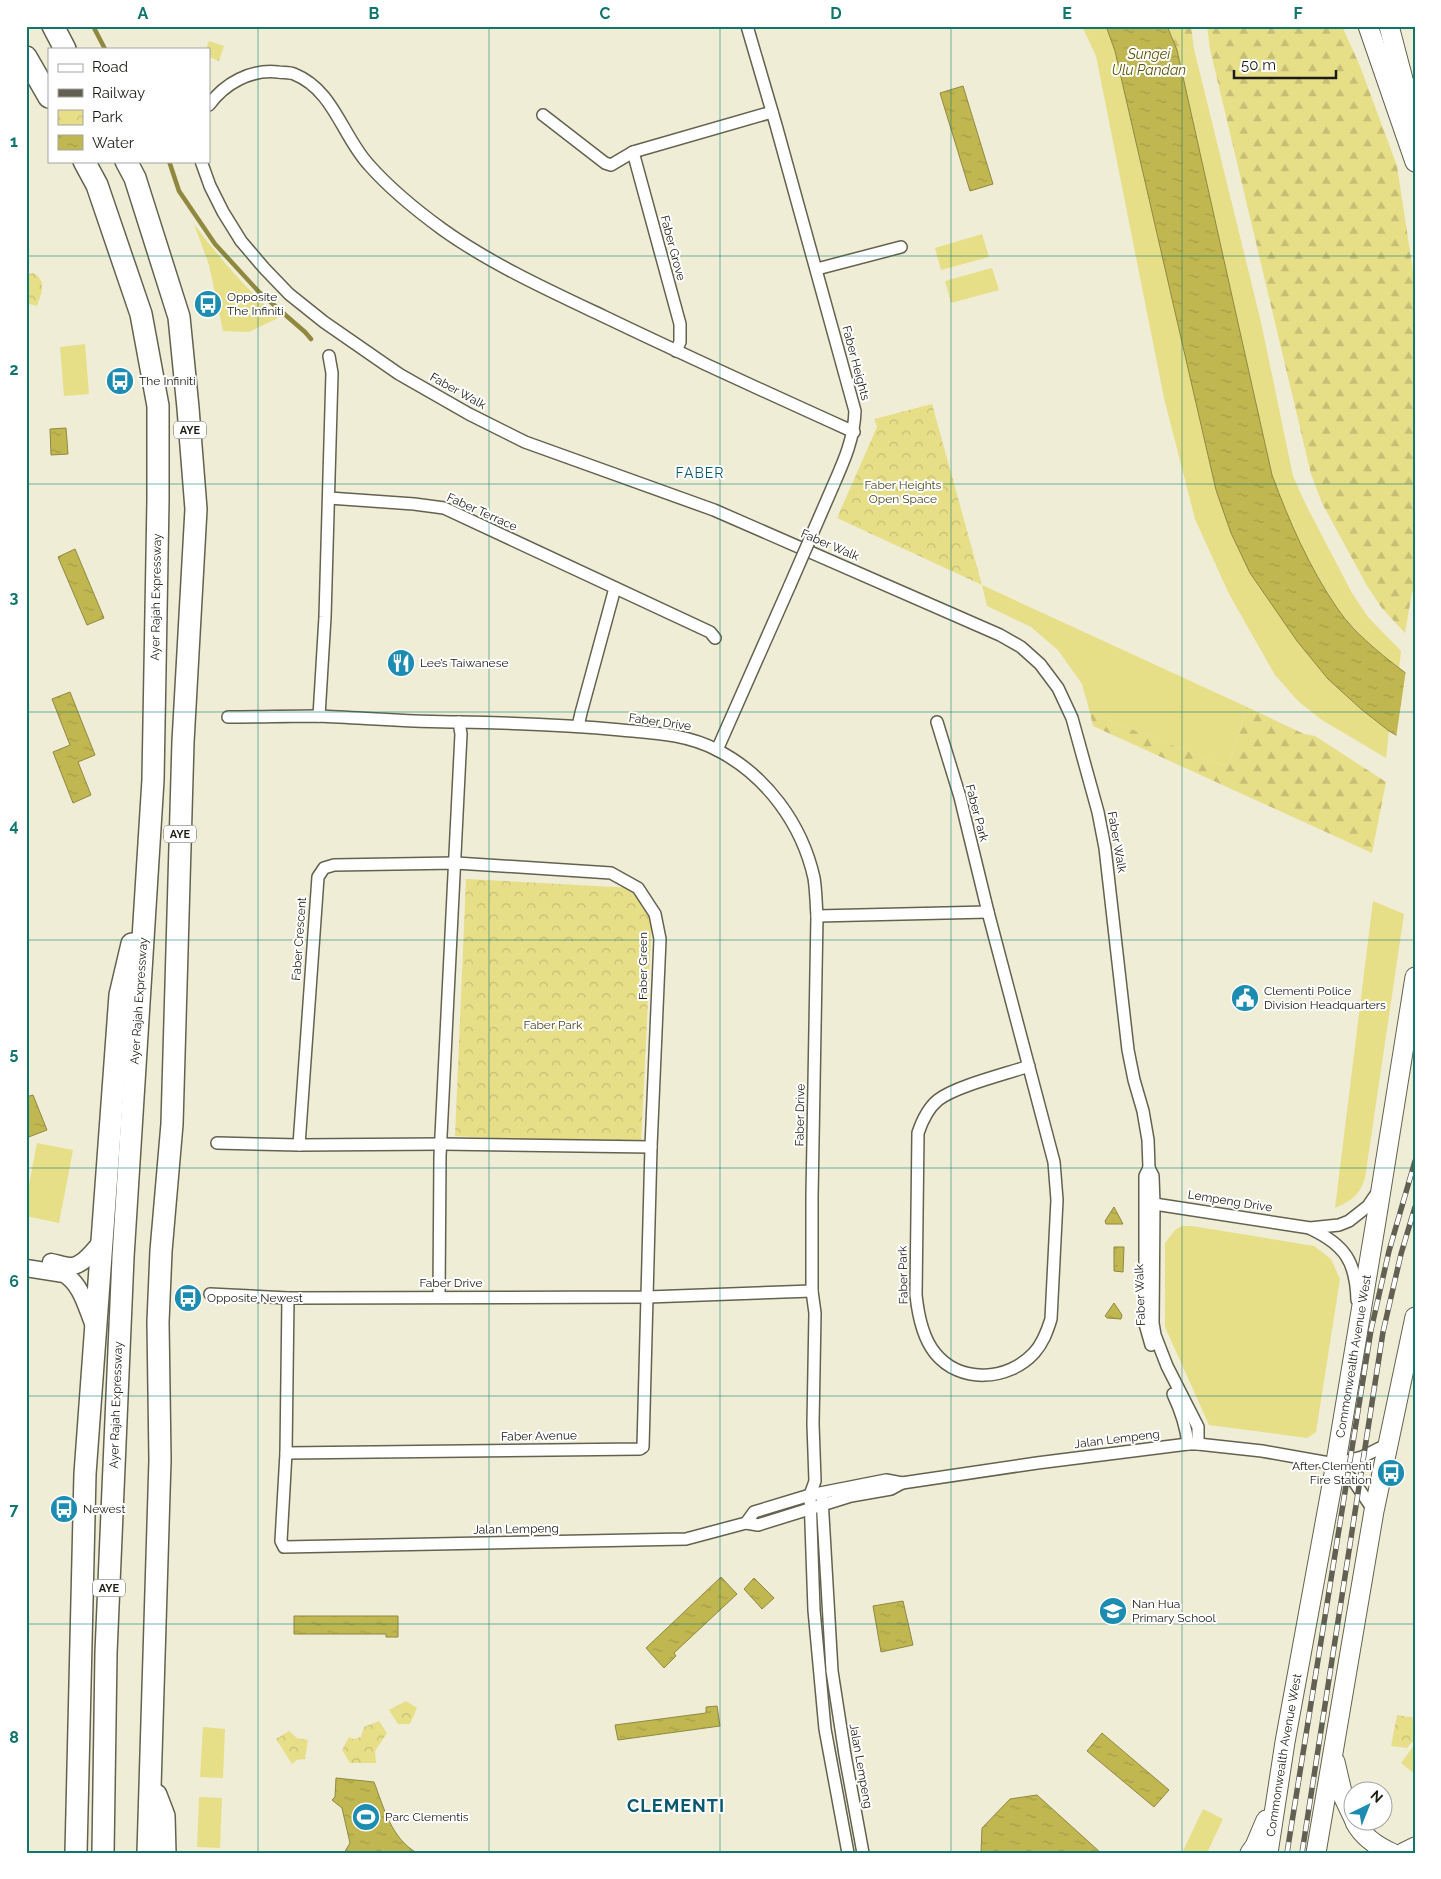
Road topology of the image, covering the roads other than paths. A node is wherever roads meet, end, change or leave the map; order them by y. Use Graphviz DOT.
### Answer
graph roads {
  1 [pos="53,26"];
  2 [pos="747,26"];
  3 [pos="1368,26"];
  4 [pos="1389,26"];
  5 [pos="64,48"];
  6 [pos="26,57"];
  7 [pos="48,95"];
  8 [pos="210,104"];
  9 [pos="772,112"];
  10 [pos="543,115"];
  11 [pos="1415,136"];
  12 [pos="633,152"];
  13 [pos="85,162"];
  14 [pos="127,162"];
  15 [pos="201,162"];
  16 [pos="1415,162"];
  17 [pos="901,247"];
  18 [pos="816,269"];
  19 [pos="676,351"];
  20 [pos="329,356"];
  21 [pos="854,432"];
  22 [pos="329,498"];
  23 [pos="615,588"];
  24 [pos="714,638"];
  25 [pos="319,716"];
  26 [pos="228,718"];
  27 [pos="459,722"];
  28 [pos="937,722"];
  29 [pos="578,726"];
  30 [pos="717,750"];
  31 [pos="456,863"];
  32 [pos="145,893"];
  33 [pos="988,912"];
  34 [pos="817,916"];
  35 [pos="1415,977"];
  36 [pos="1030,1066"];
  37 [pos="217,1142"];
  38 [pos="442,1144"];
  39 [pos="299,1145"];
  40 [pos="651,1147"];
  41 [pos="1383,1177"];
  42 [pos="1149,1203"];
  43 [pos="1310,1228"];
  44 [pos="103,1240"];
  45 [pos="26,1258"];
  46 [pos="26,1268"];
  47 [pos="812,1291"];
  48 [pos="210,1294"];
  49 [pos="439,1297"];
  50 [pos="648,1297"];
  51 [pos="288,1298"];
  52 [pos="1415,1317"];
  53 [pos="1358,1325"];
  54 [pos="94,1328"];
  55 [pos="1193,1444"];
  56 [pos="1388,1444"];
  57 [pos="286,1453"];
  58 [pos="1335,1464"];
  59 [pos="816,1500"];
  60 [pos="1374,1511"];
  61 [pos="1333,1751"];
  62 [pos="150,1784"];
  63 [pos="1278,1792"];
  64 [pos="1344,1798"];
  65 [pos="1362,1832"];
  66 [pos="1415,1847"];
  67 [pos="76,1853"];
  68 [pos="103,1853"];
  69 [pos="148,1853"];
  70 [pos="165,1853"];
  71 [pos="848,1853"];
  72 [pos="864,1853"];
  73 [pos="1250,1853"];
  74 [pos="1268,1853"];
  75 [pos="1316,1853"];
  76 [pos="1392,1853"];
  77 [pos="1403,1853"];
  1 -- 5 [label="highway"];
  2 -- 9 [label="street, Faber Heights"];
  3 -- 16 [label="main road"];
  4 -- 11 [label="main road"];
  6 -- 7 [label="highway"];
  8 -- 19 [label="street"];
  9 -- 12 [label="street"];
  9 -- 18 [label="street, Faber Heights"];
  10 -- 12 [label="street"];
  12 -- 19 [label="street, Faber Grove"];
  13 -- 32 [label="highway, Ayer Rajah Expressway / AYE"];
  14 -- 62 [label="highway, AYE"];
  15 -- 42 [label="street, Faber Walk"];
  17 -- 18 [label="street"];
  18 -- 21 [label="street, Faber Heights"];
  19 -- 21 [label="street"];
  20 -- 22 [label="street"];
  21 -- 30 [label="street, Faber Heights, bridge"];
  22 -- 23 [label="street, Faber Terrace"];
  22 -- 25 [label="street"];
  23 -- 24 [label="street, Faber Terrace"];
  23 -- 29 [label="street"];
  25 -- 26 [label="street, Faber Drive"];
  25 -- 27 [label="street, Faber Drive"];
  27 -- 29 [label="street, Faber Drive"];
  27 -- 31 [label="street"];
  28 -- 33 [label="street, Faber Park"];
  29 -- 30 [label="street, Faber Drive"];
  30 -- 34 [label="street, Faber Drive"];
  31 -- 38 [label="street"];
  31 -- 39 [label="street, Faber Crescent"];
  31 -- 40 [label="street, Faber Green"];
  32 -- 44 [label="highway"];
  32 -- 68 [label="highway, Ayer Rajah Expressway / AYE"];
  33 -- 34 [label="street"];
  33 -- 36 [label="street, Faber Park"];
  34 -- 47 [label="street, Faber Drive"];
  35 -- 41 [label="main road, Commonwealth Avenue West"];
  36 -- 36 [label="street, Faber Park"];
  37 -- 39 [label="street"];
  38 -- 39 [label="street"];
  38 -- 40 [label="street"];
  38 -- 49 [label="street"];
  40 -- 50 [label="street, Faber Green"];
  41 -- 43 [label="street, Lempeng Drive"];
  41 -- 53 [label="main road, Commonwealth Avenue West"];
  42 -- 43 [label="street, Lempeng Drive"];
  42 -- 55 [label="street, Faber Walk"];
  43 -- 53 [label="street, Lempeng Drive"];
  44 -- 45 [label="street"];
  44 -- 54 [label="highway"];
  46 -- 54 [label="street"];
  47 -- 50 [label="street, Faber Drive"];
  47 -- 59 [label="street, Faber Drive"];
  48 -- 51 [label="street, Faber Drive"];
  49 -- 50 [label="street, Faber Drive"];
  49 -- 51 [label="street, Faber Drive"];
  50 -- 57 [label="street, Faber Avenue"];
  51 -- 57 [label="street"];
  52 -- 56 [label="main road"];
  53 -- 58 [label="main road, Commonwealth Avenue West"];
  54 -- 67 [label="highway"];
  55 -- 58 [label="street, Jalan Lempeng"];
  55 -- 59 [label="street, Jalan Lempeng"];
  56 -- 58 [label="street, Jalan Lempeng"];
  56 -- 60 [label="main road"];
  57 -- 59 [label="street, Jalan Lempeng"];
  58 -- 60 [label="street"];
  58 -- 63 [label="main road, Commonwealth Avenue West"];
  59 -- 71 [label="street"];
  59 -- 72 [label="street, Jalan Lempeng"];
  60 -- 61 [label="main road"];
  61 -- 64 [label="main road"];
  61 -- 75 [label="main road"];
  62 -- 69 [label="highway, AYE"];
  62 -- 70 [label="highway"];
  63 -- 73 [label="main road"];
  63 -- 74 [label="main road, Commonwealth Avenue West"];
  65 -- 76 [label="main road"];
  66 -- 77 [label="main road"];
}
